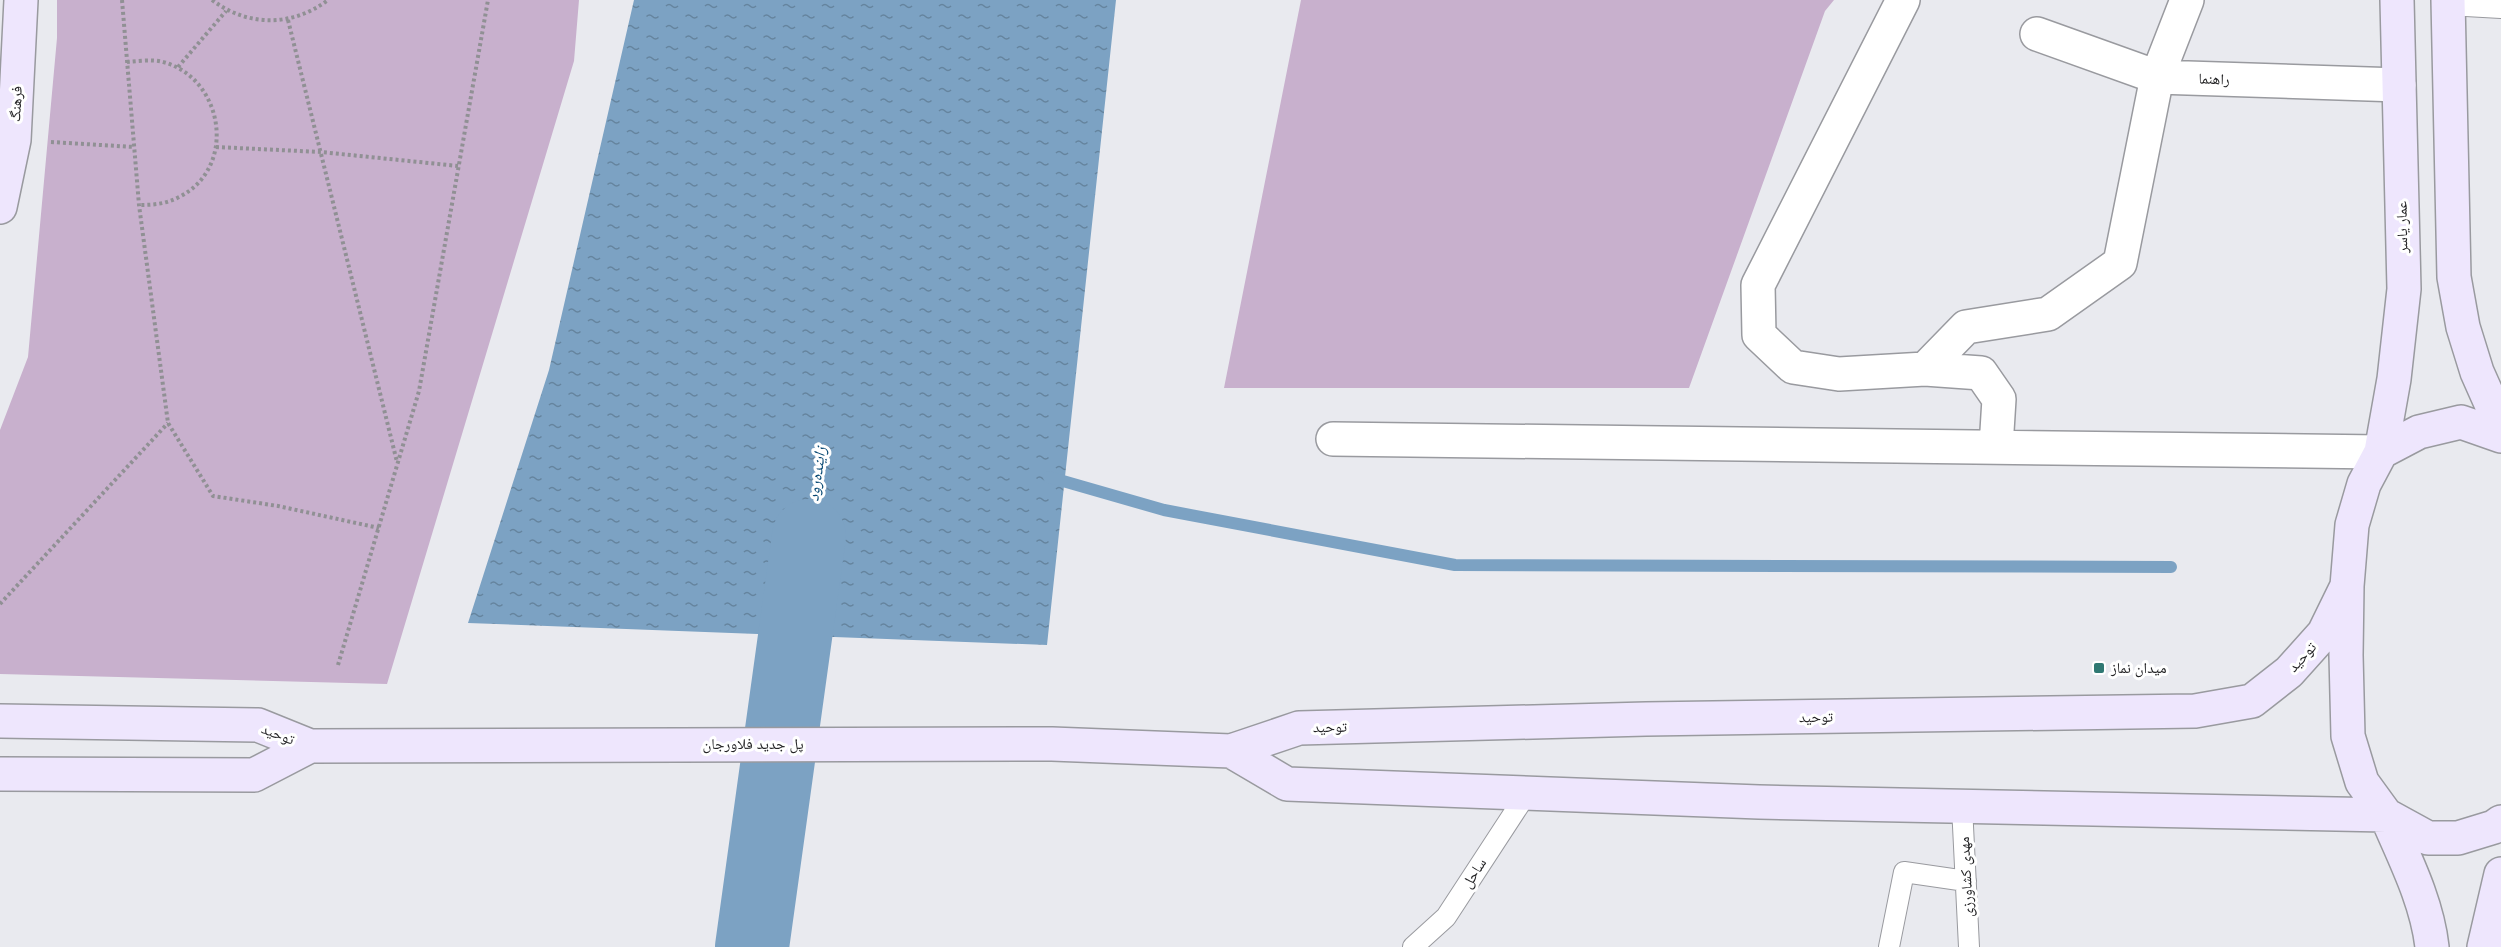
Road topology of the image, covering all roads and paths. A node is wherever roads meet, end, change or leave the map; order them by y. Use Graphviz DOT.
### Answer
graph roads {
  1 [pos="122,0"];
  2 [pos="212,0"];
  3 [pos="328,0"];
  4 [pos="488,0"];
  5 [pos="1903,0"];
  6 [pos="2187,0"];
  7 [pos="2397,0"];
  8 [pos="2448,3"];
  9 [pos="2501,8"];
  10 [pos="226,11"];
  11 [pos="13,16"];
  12 [pos="288,20"];
  13 [pos="2037,34"];
  14 [pos="127,62"];
  15 [pos="178,67"];
  16 [pos="2157,77"];
  17 [pos="2399,85"];
  18 [pos="14,140"];
  19 [pos="134,147"];
  20 [pos="216,147"];
  21 [pos="321,152"];
  22 [pos="458,166"];
  23 [pos="139,205"];
  24 [pos="0,207"];
  25 [pos="1925,369"];
  26 [pos="168,423"];
  27 [pos="2501,426"];
  28 [pos="2501,436"];
  29 [pos="1333,439"];
  30 [pos="1996,447"];
  31 [pos="2381,452"];
  32 [pos="397,463"];
  33 [pos="379,528"];
  34 [pos="2347,586"];
  35 [pos="0,604"];
  36 [pos="338,664"];
  37 [pos="0,721"];
  38 [pos="1052,744"];
  39 [pos="310,746"];
  40 [pos="1231,751"];
  41 [pos="0,774"];
  42 [pos="1527,793"];
  43 [pos="1962,806"];
  44 [pos="2386,815"];
  45 [pos="2501,822"];
  46 [pos="2501,874"];
  47 [pos="1966,881"];
  48 [pos="1413,947"];
  49 [pos="1889,947"];
  50 [pos="1970,947"];
  51 [pos="2432,947"];
  52 [pos="2484,947"];
  1 -- 14 [label="path"];
  2 -- 10 [label="path"];
  3 -- 12 [label="path"];
  4 -- 22 [label="path"];
  5 -- 25 [label="street"];
  6 -- 16 [label="street"];
  7 -- 17 [label="main road, عمار یاسر"];
  8 -- 9 [label="lane"];
  8 -- 27 [label="main road"];
  10 -- 12 [label="path"];
  10 -- 15 [label="path"];
  11 -- 18 [label="main road, فرهنگ"];
  12 -- 21 [label="path"];
  13 -- 16 [label="street, راهنما"];
  14 -- 15 [label="path"];
  14 -- 19 [label="path"];
  15 -- 20 [label="path"];
  16 -- 17 [label="street, راهنما"];
  16 -- 25 [label="street"];
  17 -- 31 [label="main road, عمار یاسر"];
  18 -- 19 [label="path"];
  18 -- 24 [label="main road, فرهنگ"];
  19 -- 23 [label="path"];
  20 -- 21 [label="path"];
  20 -- 23 [label="path"];
  21 -- 22 [label="path"];
  21 -- 32 [label="path"];
  22 -- 32 [label="path"];
  23 -- 26 [label="path"];
  25 -- 30 [label="street"];
  26 -- 33 [label="path"];
  26 -- 35 [label="path"];
  28 -- 31 [label="main road"];
  29 -- 30 [label="street"];
  30 -- 31 [label="street"];
  31 -- 34 [label="main road"];
  32 -- 33 [label="path"];
  33 -- 36 [label="path"];
  34 -- 40 [label="main road, توحید"];
  34 -- 44 [label="main road"];
  37 -- 39 [label="main road, توحید"];
  38 -- 39 [label="main road, پل جدید فلاورجان"];
  38 -- 40 [label="main road, توحید"];
  39 -- 41 [label="main road, توحید"];
  40 -- 42 [label="main road, توحید"];
  42 -- 43 [label="main road, توحید"];
  42 -- 48 [label="lane, ساحل"];
  43 -- 44 [label="main road, توحید"];
  43 -- 47 [label="lane, مهدی کشاورزی"];
  44 -- 45 [label="main road"];
  44 -- 51 [label="main road"];
  46 -- 52 [label="main road"];
  47 -- 49 [label="lane"];
  47 -- 50 [label="lane, مهدی کشاورزی"];
}
